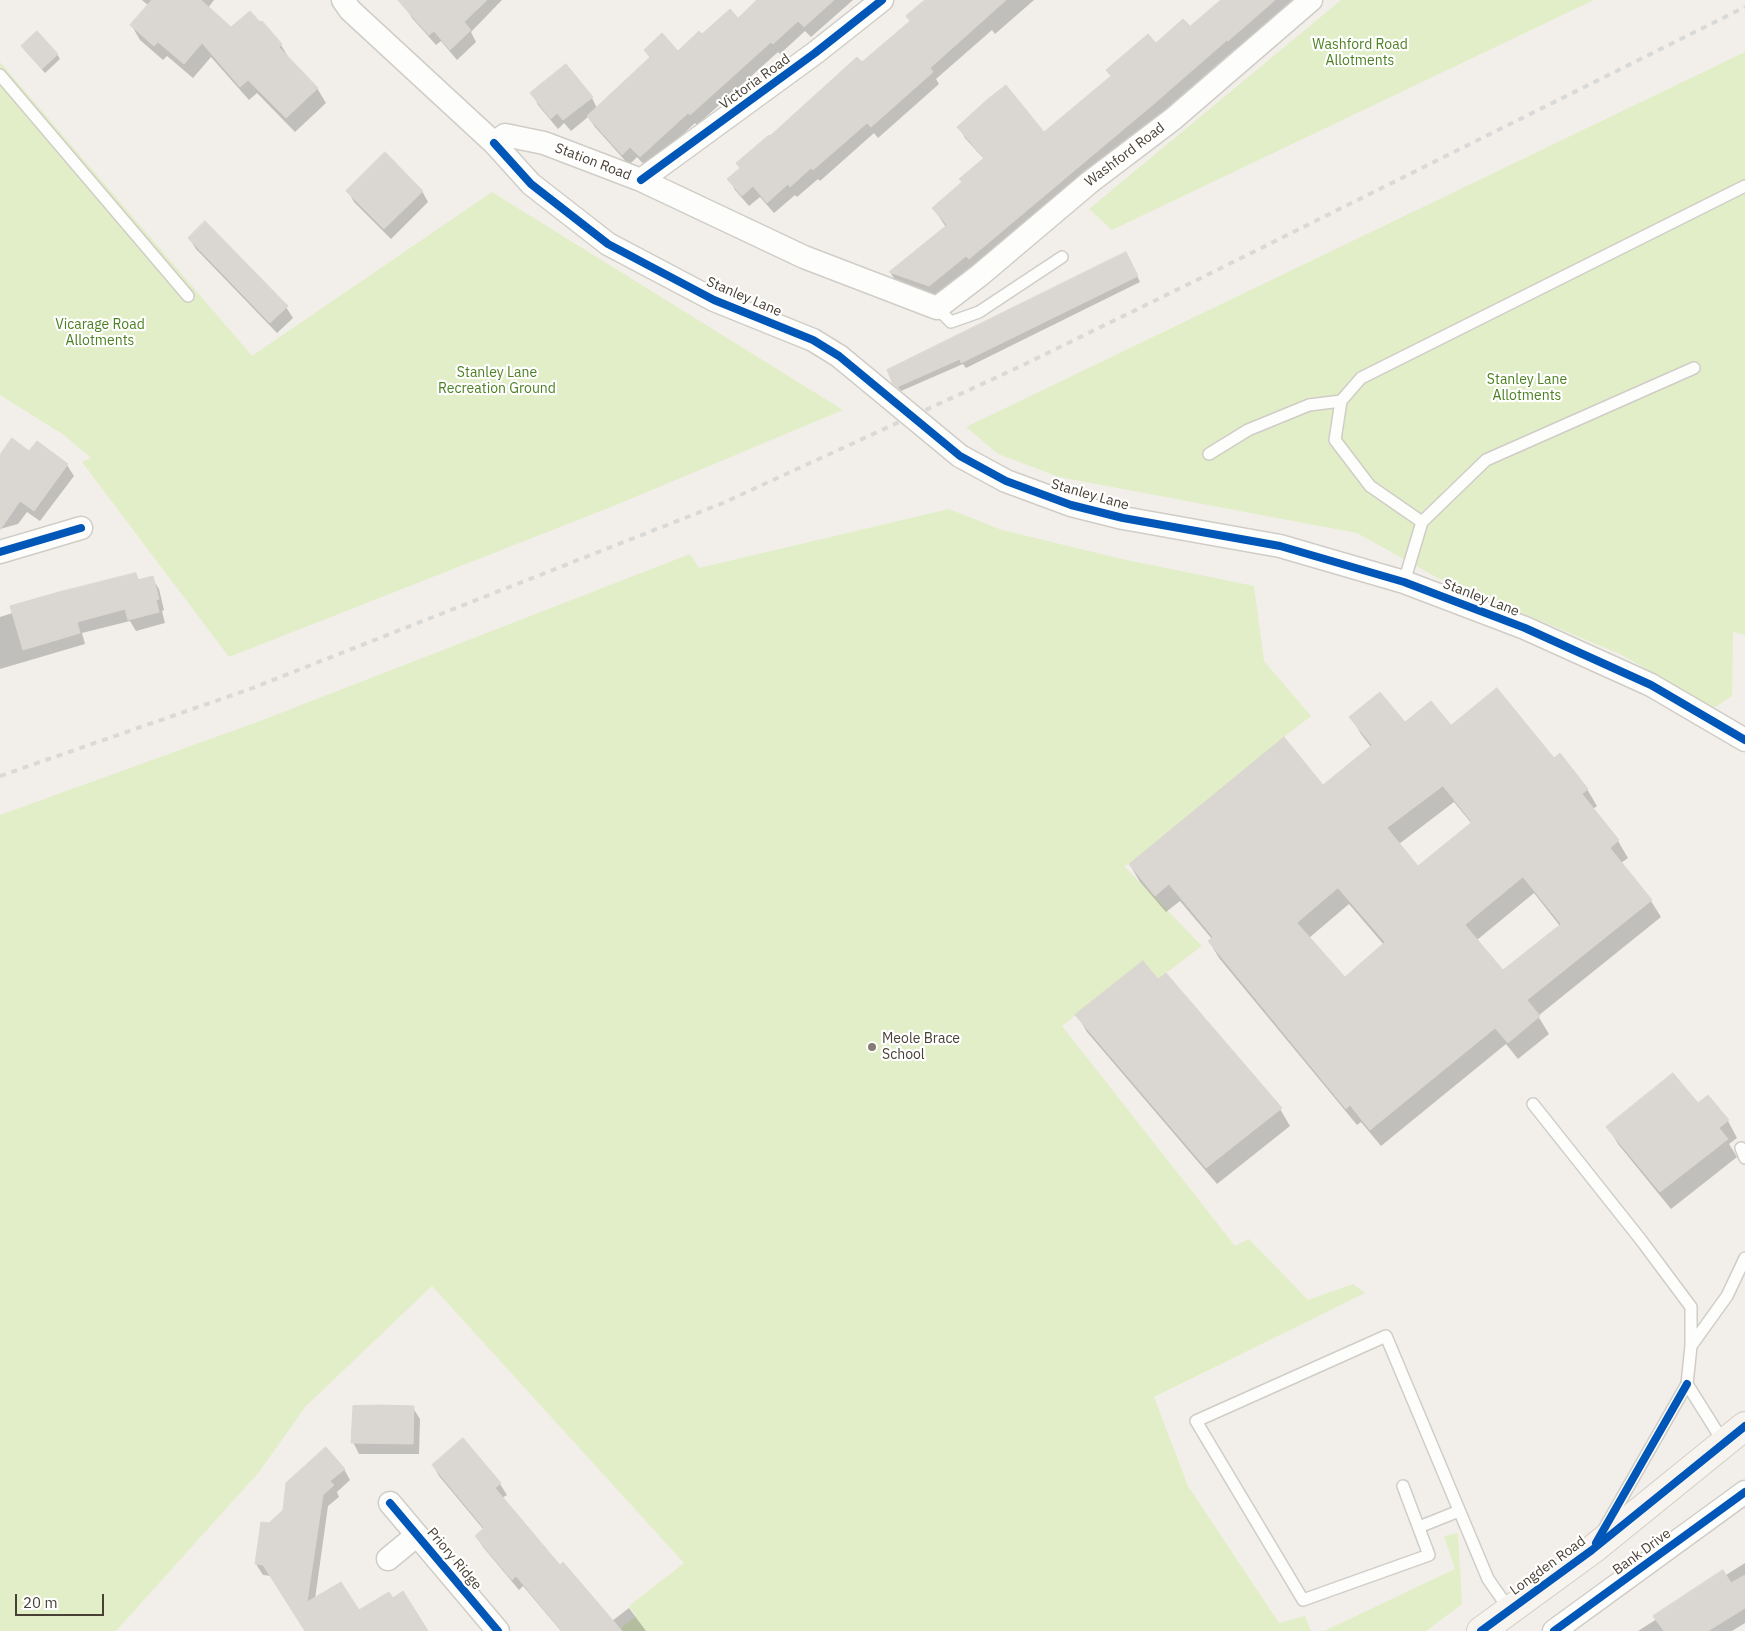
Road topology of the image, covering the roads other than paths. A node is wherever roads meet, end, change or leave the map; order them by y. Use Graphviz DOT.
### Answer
graph roads {
  1 [pos="882,0"];
  2 [pos="1311,0"];
  3 [pos="351,3"];
  4 [pos="0,75"];
  5 [pos="494,143"];
  6 [pos="641,180"];
  7 [pos="1745,186"];
  8 [pos="1062,257"];
  9 [pos="188,296"];
  10 [pos="938,308"];
  11 [pos="1694,368"];
  12 [pos="1341,401"];
  13 [pos="1209,454"];
  14 [pos="1422,522"];
  15 [pos="81,528"];
  16 [pos="0,552"];
  17 [pos="1404,582"];
  18 [pos="1745,740"];
  19 [pos="1533,1104"];
  20 [pos="1745,1258"];
  21 [pos="1691,1346"];
  22 [pos="1687,1384"];
  23 [pos="1745,1426"];
  24 [pos="1724,1443"];
  25 [pos="1403,1486"];
  26 [pos="1745,1492"];
  27 [pos="390,1503"];
  28 [pos="1459,1511"];
  29 [pos="1419,1527"];
  30 [pos="417,1535"];
  31 [pos="1592,1550"];
  32 [pos="388,1559"];
  33 [pos="1509,1609"];
  34 [pos="498,1631"];
  35 [pos="1480,1631"];
  36 [pos="1554,1631"];
  1 -- 6 [label="street, Victoria Road"];
  2 -- 10 [label="street, Washford Road"];
  3 -- 5 [label="street"];
  4 -- 9 [label="lane"];
  5 -- 6 [label="street, Station Road"];
  5 -- 17 [label="street, Stanley Lane, bridge"];
  6 -- 10 [label="street, Station Road"];
  7 -- 12 [label="lane"];
  8 -- 10 [label="lane"];
  11 -- 14 [label="lane"];
  12 -- 13 [label="lane"];
  12 -- 14 [label="lane"];
  14 -- 17 [label="lane"];
  15 -- 16 [label="street"];
  17 -- 18 [label="street, Stanley Lane"];
  19 -- 21 [label="lane"];
  20 -- 21 [label="lane"];
  21 -- 22 [label="lane"];
  22 -- 24 [label="lane"];
  22 -- 31 [label="lane"];
  23 -- 24 [label="street, Longden Road"];
  24 -- 31 [label="street, Longden Road"];
  25 -- 29 [label="lane"];
  26 -- 36 [label="street, Bank Drive"];
  27 -- 30 [label="street, Priory Ridge"];
  28 -- 29 [label="lane"];
  28 -- 29 [label="lane"];
  28 -- 33 [label="lane"];
  30 -- 32 [label="street, Priory Ridge"];
  30 -- 34 [label="street, Priory Ridge"];
  31 -- 33 [label="street, Longden Road"];
  33 -- 35 [label="street, Longden Road"];
}
